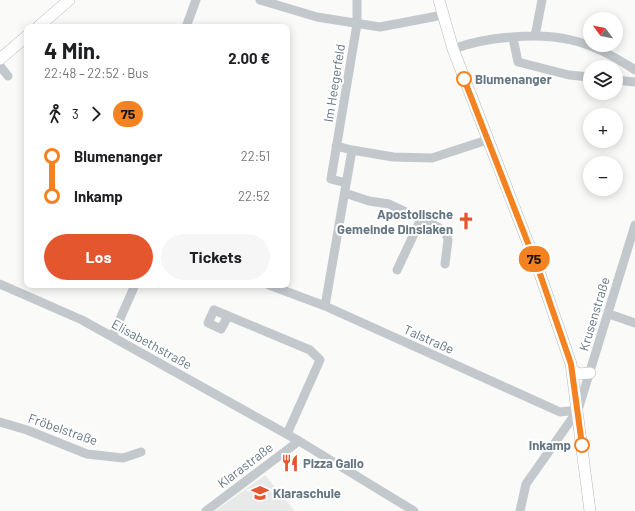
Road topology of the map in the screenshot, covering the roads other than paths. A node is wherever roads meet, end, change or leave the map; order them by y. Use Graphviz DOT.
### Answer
graph roads {
  1 [pos="69,0"];
  2 [pos="196,0"];
  3 [pos="260,0"];
  4 [pos="357,0"];
  5 [pos="439,0"];
  6 [pos="542,0"];
  7 [pos="274,2"];
  8 [pos="443,15"];
  9 [pos="41,24"];
  10 [pos="187,24"];
  11 [pos="357,24"];
  12 [pos="535,36"];
  13 [pos="513,38"];
  14 [pos="24,39"];
  15 [pos="453,49"];
  16 [pos="0,59"];
  17 [pos="0,66"];
  18 [pos="635,70"];
  19 [pos="8,76"];
  20 [pos="583,76"];
  21 [pos="623,81"];
  22 [pos="635,82"];
  23 [pos="487,140"];
  24 [pos="336,146"];
  25 [pos="352,150"];
  26 [pos="346,188"];
  27 [pos="421,219"];
  28 [pos="635,225"];
  29 [pos="632,247"];
  30 [pos="445,264"];
  31 [pos="397,270"];
  32 [pos="0,284"];
  33 [pos="134,288"];
  34 [pos="277,288"];
  35 [pos="325,306"];
  36 [pos="609,314"];
  37 [pos="228,316"];
  38 [pos="635,323"];
  39 [pos="112,337"];
  40 [pos="572,370"];
  41 [pos="590,373"];
  42 [pos="578,410"];
  43 [pos="560,412"];
  44 [pos="0,422"];
  45 [pos="565,430"];
  46 [pos="287,434"];
  47 [pos="299,441"];
  48 [pos="142,452"];
  49 [pos="206,511"];
  50 [pos="414,511"];
  51 [pos="520,511"];
  52 [pos="590,511"];
  1 -- 9 [label="main road"];
  2 -- 10 [label="street"];
  3 -- 7 [label="street"];
  4 -- 11 [label="street, Im Heegerfeld"];
  5 -- 8 [label="main road"];
  6 -- 12 [label="street"];
  7 -- 11 [label="street"];
  8 -- 11 [label="street"];
  8 -- 15 [label="main road"];
  11 -- 24 [label="street, Im Heegerfeld"];
  12 -- 13 [label="street"];
  12 -- 18 [label="street"];
  13 -- 15 [label="street"];
  13 -- 20 [label="street"];
  14 -- 16 [label="main road"];
  15 -- 23 [label="main road"];
  17 -- 19 [label="street"];
  21 -- 22 [label="street"];
  23 -- 25 [label="street"];
  23 -- 40 [label="main road"];
  24 -- 25 [label="street"];
  24 -- 26 [label="street, Im Heegerfeld"];
  25 -- 26 [label="street"];
  26 -- 27 [label="street"];
  26 -- 35 [label="street"];
  27 -- 30 [label="street"];
  27 -- 31 [label="street"];
  28 -- 29 [label="street, Krusenstraße"];
  29 -- 36 [label="street, Krusenstraße"];
  32 -- 39 [label="street, Elisabethstraße"];
  33 -- 39 [label="street"];
  34 -- 35 [label="street, Talstraße"];
  35 -- 43 [label="street, Talstraße"];
  36 -- 38 [label="street"];
  36 -- 41 [label="street, Krusenstraße"];
  37 -- 46 [label="street"];
  39 -- 46 [label="street, Elisabethstraße"];
  40 -- 41 [label="main road"];
  40 -- 42 [label="main road"];
  41 -- 42 [label="street, Krusenstraße"];
  42 -- 43 [label="street"];
  42 -- 45 [label="street, Krusenstraße"];
  42 -- 52 [label="main road"];
  43 -- 45 [label="street"];
  44 -- 48 [label="street, Fröbelstraße"];
  45 -- 51 [label="street, Krusenstraße"];
  46 -- 47 [label="street, Elisabethstraße"];
  47 -- 49 [label="street, Klarastraße"];
  47 -- 50 [label="street, Elisabethstraße"];
}
